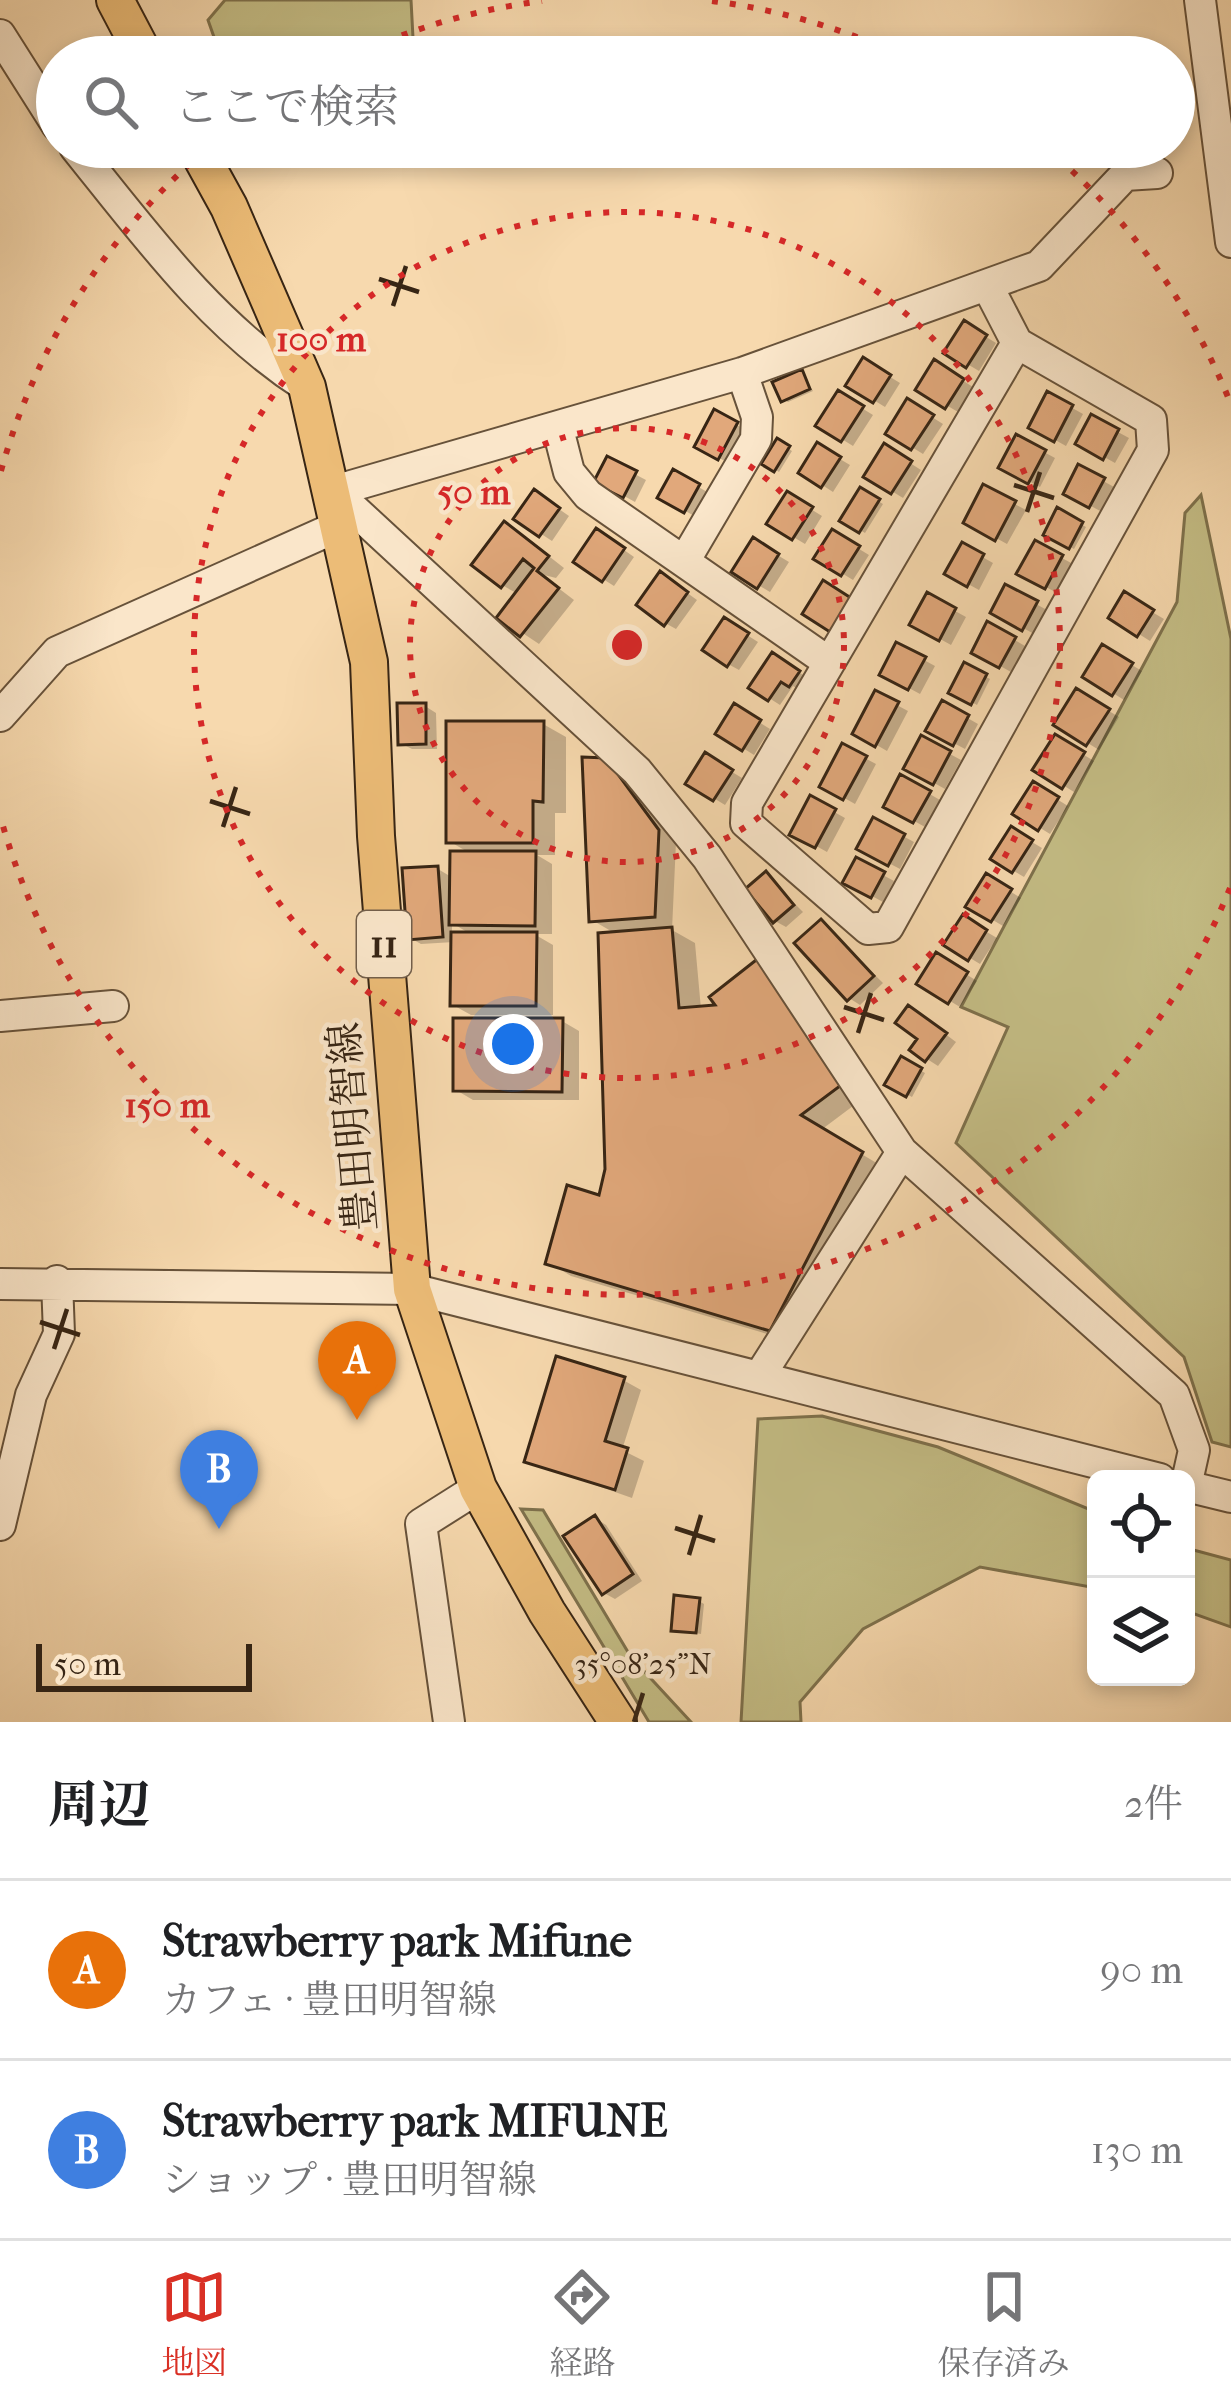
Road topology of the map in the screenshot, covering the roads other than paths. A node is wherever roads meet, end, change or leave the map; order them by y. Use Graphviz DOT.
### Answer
graph roads {
  1 [pos="116,0"];
  2 [pos="1200,0"];
  3 [pos="0,35"];
  4 [pos="134,36"];
  5 [pos="36,92"];
  6 [pos="92,168"];
  7 [pos="208,168"];
  8 [pos="1157,172"];
  9 [pos="1231,242"];
  10 [pos="988,287"];
  11 [pos="1017,343"];
  12 [pos="742,374"];
  13 [pos="307,387"];
  14 [pos="558,428"];
  15 [pos="338,508"];
  16 [pos="686,560"];
  17 [pos="827,662"];
  18 [pos="0,716"];
  19 [pos="0,1006"];
  20 [pos="112,1006"];
  21 [pos="1,1016"];
  22 [pos="902,1152"];
  23 [pos="57,1281"];
  24 [pos="0,1283"];
  25 [pos="412,1289"];
  26 [pos="759,1377"];
  27 [pos="1125,1470"];
  28 [pos="1190,1470"];
  29 [pos="478,1488"];
  30 [pos="1195,1488"];
  31 [pos="1231,1497"];
  32 [pos="0,1525"];
  33 [pos="449,1722"];
  34 [pos="618,1722"];
  1 -- 4 [label="main road"];
  2 -- 9 [label="street"];
  3 -- 5 [label="street"];
  6 -- 13 [label="street"];
  7 -- 13 [label="main road, 豊田明智線 / 11"];
  8 -- 10 [label="street"];
  10 -- 11 [label="street"];
  10 -- 12 [label="street"];
  11 -- 17 [label="street"];
  11 -- 17 [label="street"];
  12 -- 14 [label="street"];
  12 -- 16 [label="street"];
  13 -- 15 [label="main road, 豊田明智線 / 11"];
  14 -- 15 [label="street"];
  14 -- 16 [label="street"];
  15 -- 18 [label="street"];
  15 -- 22 [label="street"];
  15 -- 25 [label="main road, 豊田明智線 / 11"];
  16 -- 17 [label="street"];
  19 -- 21 [label="street"];
  20 -- 21 [label="street"];
  22 -- 26 [label="street"];
  22 -- 28 [label="street"];
  23 -- 24 [label="street"];
  23 -- 25 [label="street"];
  23 -- 32 [label="street"];
  25 -- 26 [label="street"];
  25 -- 29 [label="main road, 豊田明智線 / 11"];
  26 -- 27 [label="street"];
  29 -- 33 [label="street"];
  29 -- 34 [label="main road, 豊田明智線 / 11"];
  30 -- 31 [label="street"];
}
